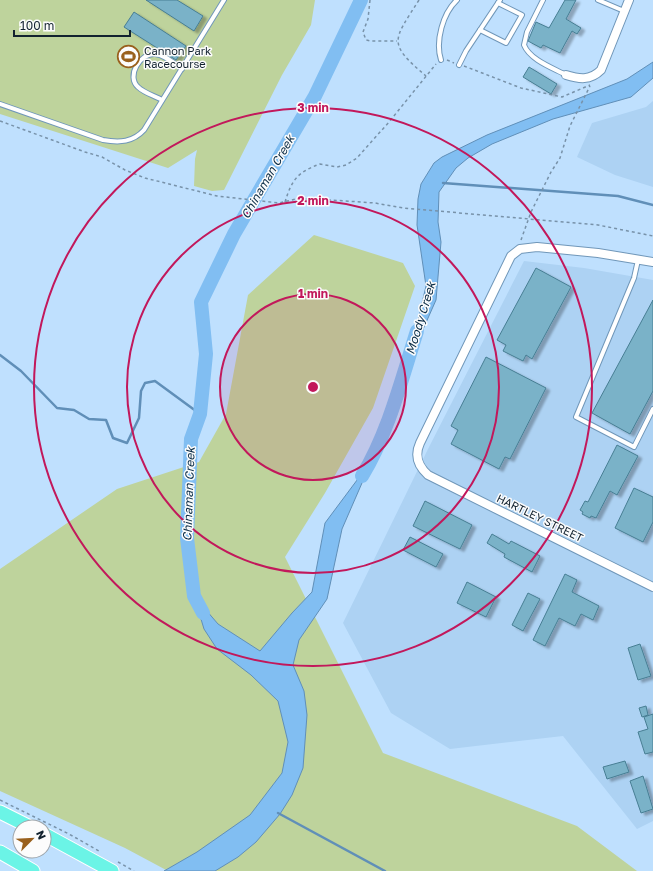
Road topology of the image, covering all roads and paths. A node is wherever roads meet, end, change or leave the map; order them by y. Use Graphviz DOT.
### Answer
graph roads {
  1 [pos="224,0"];
  2 [pos="370,0"];
  3 [pos="419,0"];
  4 [pos="458,0"];
  5 [pos="543,0"];
  6 [pos="598,0"];
  7 [pos="629,0"];
  8 [pos="499,1"];
  9 [pos="625,11"];
  10 [pos="480,30"];
  11 [pos="397,41"];
  12 [pos="441,60"];
  13 [pos="459,65"];
  14 [pos="182,69"];
  15 [pos="566,75"];
  16 [pos="426,76"];
  17 [pos="594,76"];
  18 [pos="590,85"];
  19 [pos="162,100"];
  20 [pos="0,104"];
  21 [pos="0,121"];
  22 [pos="285,202"];
  23 [pos="528,219"];
  24 [pos="653,236"];
  25 [pos="521,248"];
  26 [pos="638,260"];
  27 [pos="653,262"];
  28 [pos="653,409"];
  29 [pos="653,587"];
  30 [pos="0,812"];
  31 [pos="14,819"];
  32 [pos="52,838"];
  33 [pos="0,852"];
  34 [pos="110,866"];
  35 [pos="33,871"];
  36 [pos="134,871"];
  1 -- 14 [label="lane"];
  2 -- 11 [label="path"];
  3 -- 11 [label="path"];
  4 -- 12 [label="lane"];
  5 -- 15 [label="lane"];
  6 -- 9 [label="lane"];
  7 -- 9 [label="street"];
  8 -- 10 [label="lane"];
  8 -- 10 [label="lane"];
  9 -- 17 [label="street"];
  10 -- 13 [label="lane"];
  11 -- 16 [label="path"];
  12 -- 13 [label="path"];
  12 -- 16 [label="path"];
  13 -- 18 [label="path"];
  14 -- 19 [label="lane"];
  14 -- 19 [label="lane"];
  15 -- 17 [label="street"];
  16 -- 22 [label="path"];
  17 -- 18 [label="path"];
  18 -- 23 [label="path"];
  19 -- 20 [label="lane"];
  21 -- 22 [label="path"];
  22 -- 23 [label="path"];
  23 -- 24 [label="path"];
  23 -- 25 [label="path"];
  25 -- 26 [label="street"];
  25 -- 29 [label="street, HARTLEY STREET"];
  26 -- 27 [label="street"];
  26 -- 28 [label="lane"];
  30 -- 31 [label="highway"];
  32 -- 34 [label="highway"];
  33 -- 35 [label="highway"];
  34 -- 36 [label="path"];
}
